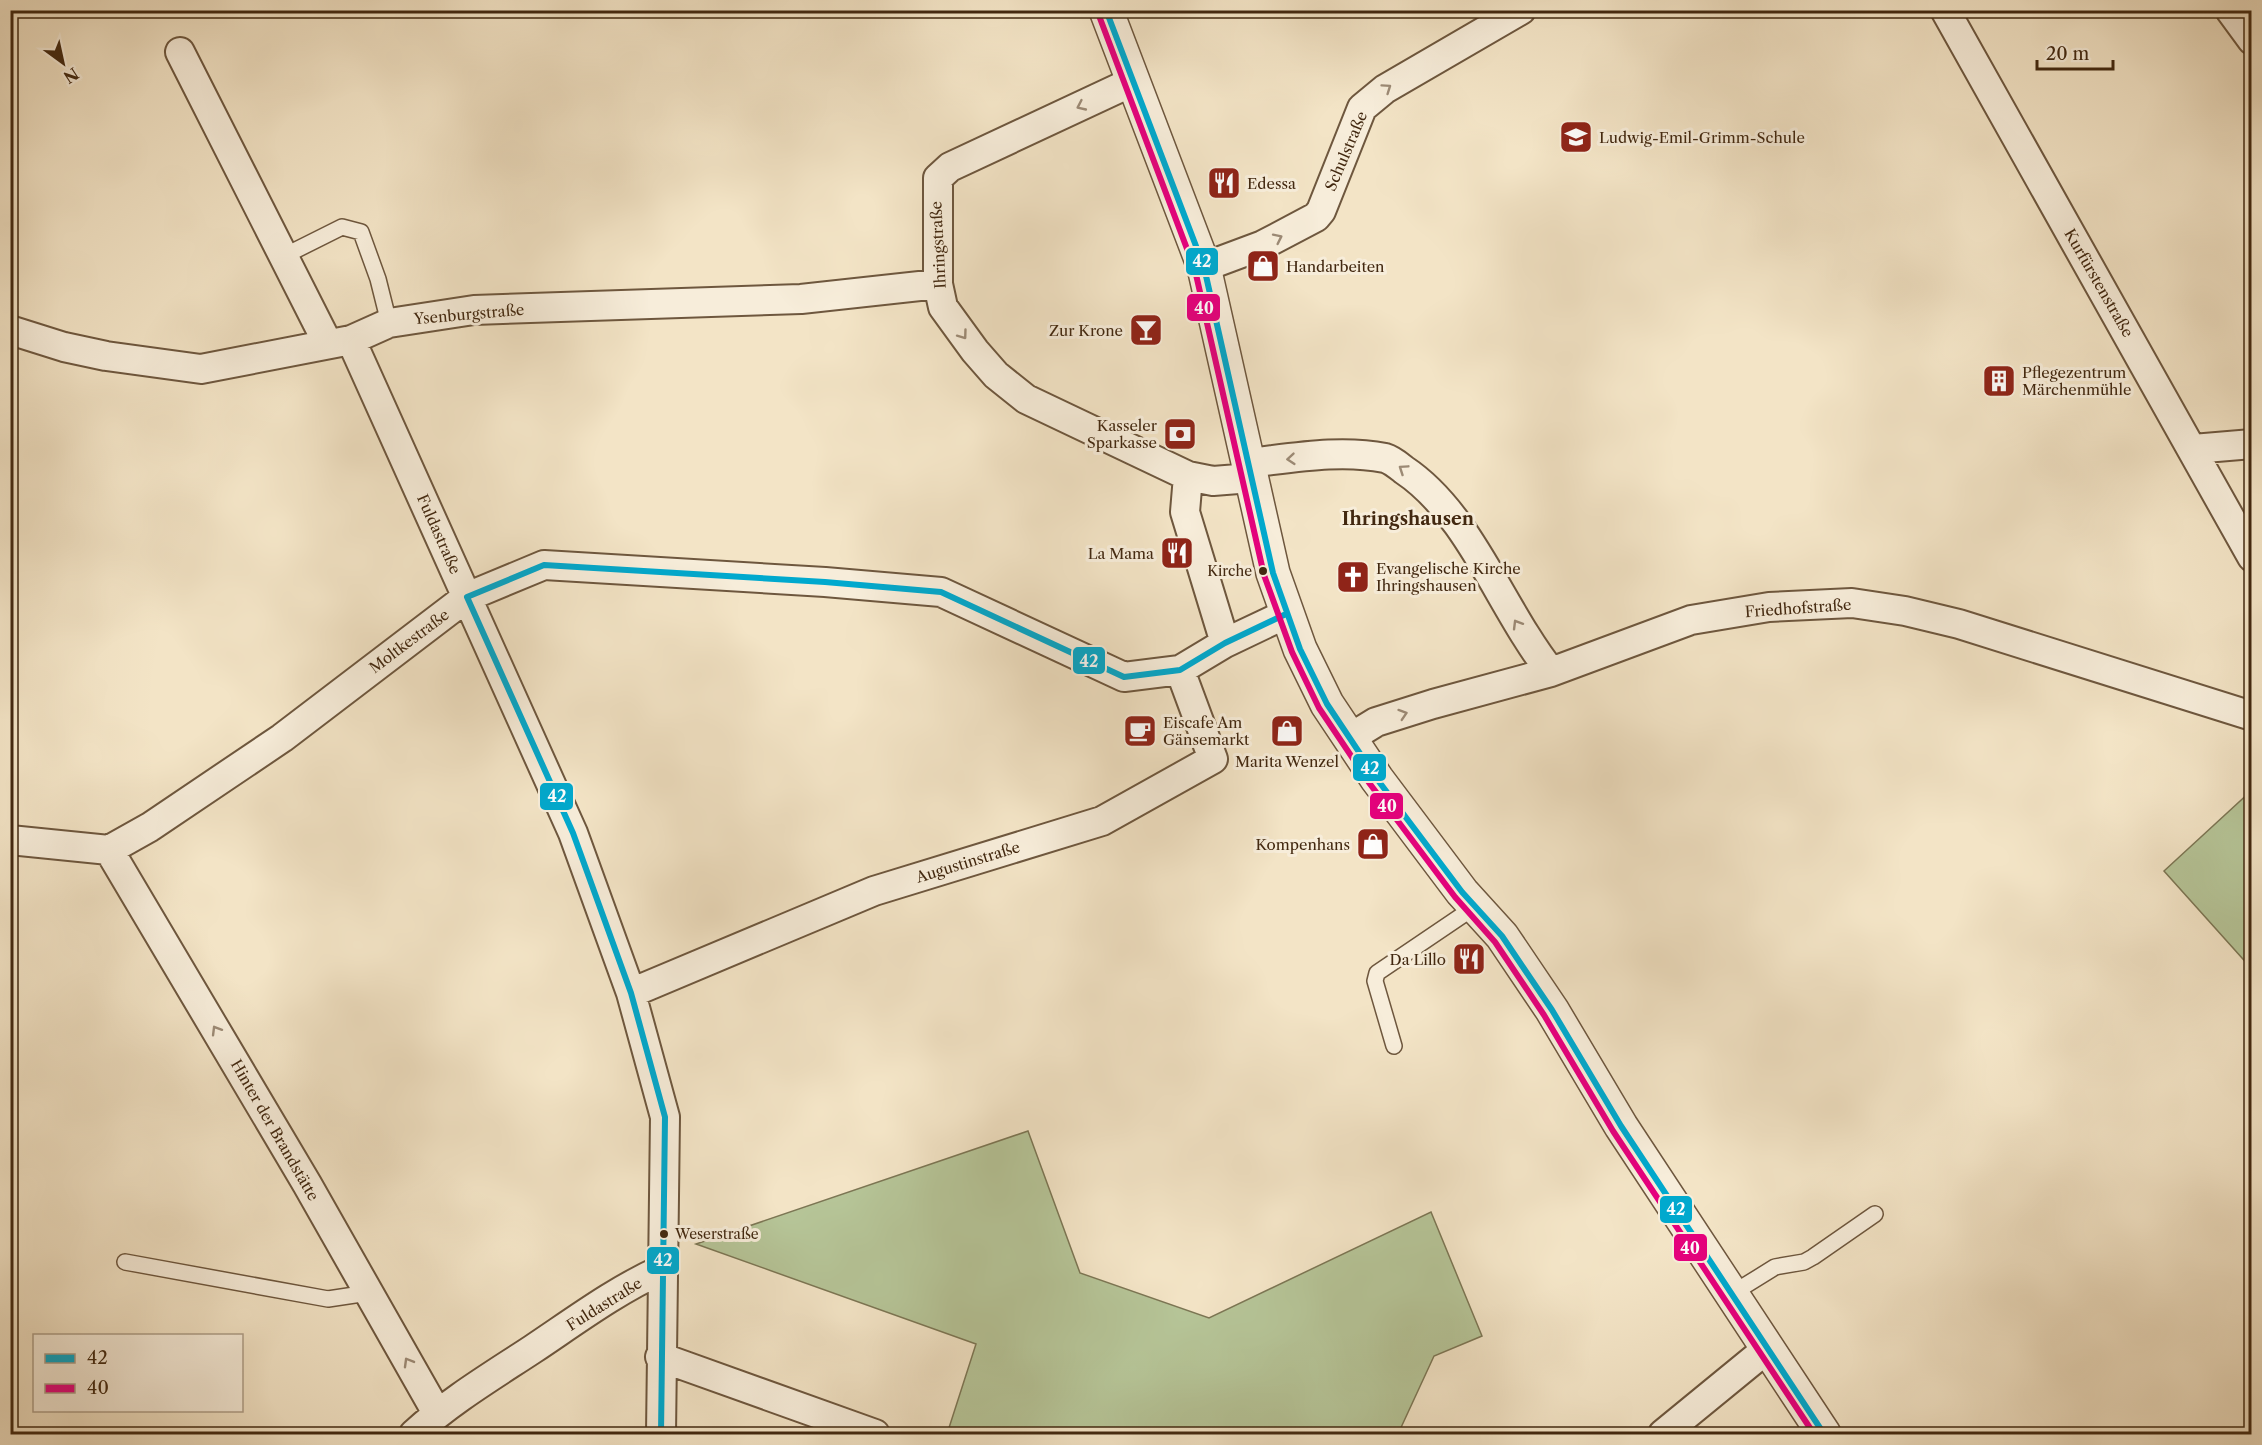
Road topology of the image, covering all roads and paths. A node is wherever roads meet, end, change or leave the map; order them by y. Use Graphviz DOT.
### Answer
graph roads {
  1 [pos="1106,10"];
  2 [pos="1521,10"];
  3 [pos="1945,10"];
  4 [pos="2230,10"];
  5 [pos="2252,40"];
  6 [pos="180,52"];
  7 [pos="1134,81"];
  8 [pos="282,257"];
  9 [pos="1204,267"];
  10 [pos="938,284"];
  11 [pos="389,323"];
  12 [pos="10,330"];
  13 [pos="340,342"];
  14 [pos="2252,444"];
  15 [pos="2193,449"];
  16 [pos="1250,470"];
  17 [pos="1188,476"];
  18 [pos="2252,557"];
  19 [pos="467,597"];
  20 [pos="1286,614"];
  21 [pos="1225,643"];
  22 [pos="1180,670"];
  23 [pos="1551,672"];
  24 [pos="2252,716"];
  25 [pos="1350,738"];
  26 [pos="10,840"];
  27 [pos="109,850"];
  28 [pos="1476,906"];
  29 [pos="631,993"];
  30 [pos="1394,1046"];
  31 [pos="1875,1214"];
  32 [pos="125,1262"];
  33 [pos="661,1270"];
  34 [pos="368,1293"];
  35 [pos="1733,1293"];
  36 [pos="1768,1348"];
  37 [pos="660,1357"];
  38 [pos="437,1413"];
  39 [pos="414,1434"];
  40 [pos="661,1434"];
  41 [pos="874,1434"];
  42 [pos="1663,1434"];
  43 [pos="1824,1434"];
  1 -- 7 [label="street"];
  9 -- 2 [label="street, Schulstraße, one-way"];
  3 -- 15 [label="street, Kurfürstenstraße"];
  4 -- 5 [label="street"];
  6 -- 8 [label="street, Fuldastraße"];
  7 -- 9 [label="street"];
  7 -- 10 [label="street, Ihringstraße, one-way"];
  8 -- 11 [label="lane"];
  8 -- 13 [label="street, Fuldastraße"];
  9 -- 16 [label="street"];
  10 -- 11 [label="street, Ysenburgstraße"];
  10 -- 17 [label="street, Ihringstraße, one-way"];
  11 -- 13 [label="street, Ysenburgstraße"];
  12 -- 13 [label="street, Ysenburgstraße"];
  13 -- 19 [label="street, Fuldastraße"];
  14 -- 15 [label="street"];
  15 -- 18 [label="street, Kurfürstenstraße"];
  16 -- 17 [label="street, Ihringstraße"];
  16 -- 20 [label="street"];
  23 -- 16 [label="street, Ihringstraße, one-way"];
  17 -- 21 [label="street"];
  19 -- 22 [label="street, Moltkestraße"];
  19 -- 27 [label="street, Moltkestraße"];
  19 -- 29 [label="street, Fuldastraße"];
  20 -- 21 [label="street, Moltkestraße"];
  20 -- 25 [label="street"];
  21 -- 22 [label="street, Moltkestraße"];
  22 -- 29 [label="street, Augustinstraße"];
  23 -- 24 [label="street, Friedhofstraße"];
  25 -- 23 [label="street, Friedhofstraße, one-way"];
  25 -- 28 [label="street"];
  26 -- 27 [label="street"];
  34 -- 27 [label="street, Hinter der Brandstätte, one-way"];
  28 -- 30 [label="lane"];
  28 -- 35 [label="street"];
  29 -- 33 [label="street, Fuldastraße"];
  31 -- 35 [label="lane"];
  32 -- 34 [label="lane"];
  33 -- 37 [label="street"];
  33 -- 38 [label="street, Fuldastraße"];
  38 -- 34 [label="street, Hinter der Brandstätte, one-way"];
  35 -- 36 [label="street"];
  36 -- 42 [label="street"];
  36 -- 43 [label="street"];
  37 -- 40 [label="street"];
  37 -- 41 [label="street"];
  38 -- 39 [label="street, Fuldastraße"];
}
